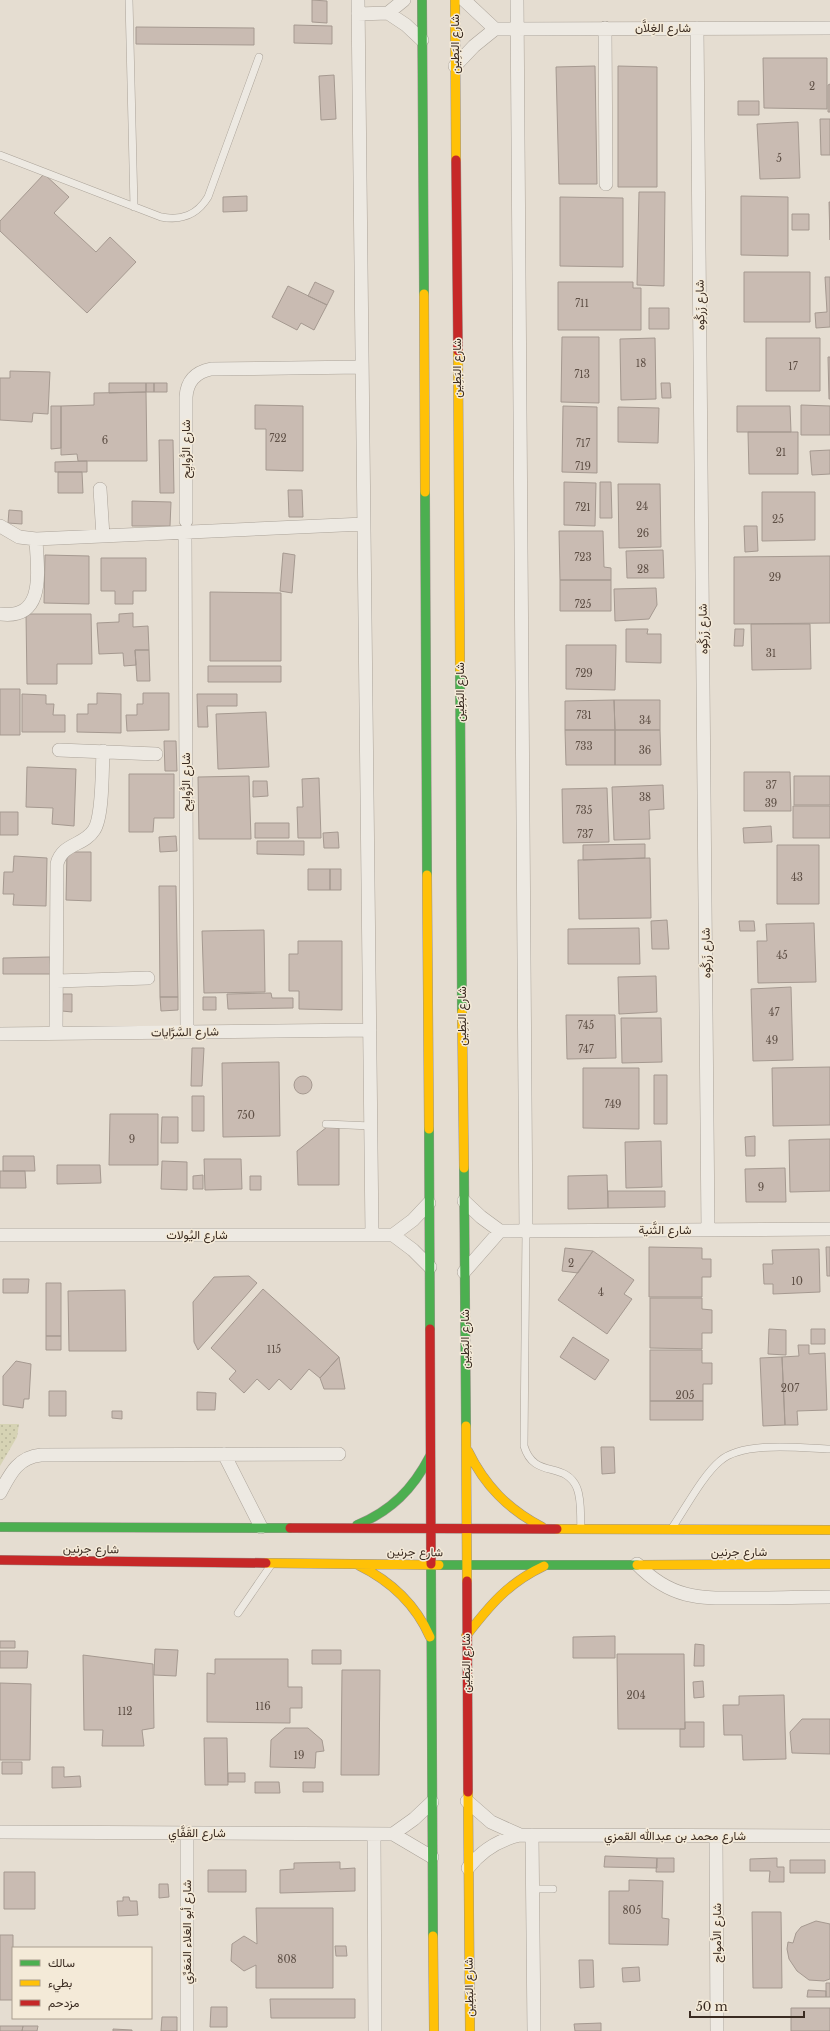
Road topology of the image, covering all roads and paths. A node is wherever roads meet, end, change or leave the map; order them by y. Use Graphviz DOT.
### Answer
graph roads {
  1 [pos="129,0"];
  2 [pos="358,0"];
  3 [pos="404,0"];
  4 [pos="422,0"];
  5 [pos="455,0"];
  6 [pos="464,0"];
  7 [pos="517,0"];
  8 [pos="388,13"];
  9 [pos="358,14"];
  10 [pos="605,28"];
  11 [pos="697,28"];
  12 [pos="830,28"];
  13 [pos="495,29"];
  14 [pos="517,29"];
  15 [pos="422,40"];
  16 [pos="259,57"];
  17 [pos="455,66"];
  18 [pos="0,155"];
  19 [pos="606,184"];
  20 [pos="134,207"];
  21 [pos="362,367"];
  22 [pos="100,489"];
  23 [pos="364,524"];
  24 [pos="0,526"];
  25 [pos="186,526"];
  26 [pos="103,536"];
  27 [pos="36,539"];
  28 [pos="0,614"];
  29 [pos="59,750"];
  30 [pos="103,752"];
  31 [pos="156,754"];
  32 [pos="148,978"];
  33 [pos="57,981"];
  34 [pos="370,1030"];
  35 [pos="187,1032"];
  36 [pos="0,1034"];
  37 [pos="56,1034"];
  38 [pos="326,1124"];
  39 [pos="371,1126"];
  40 [pos="464,1201"];
  41 [pos="429,1203"];
  42 [pos="830,1229"];
  43 [pos="708,1230"];
  44 [pos="500,1231"];
  45 [pos="526,1231"];
  46 [pos="0,1235"];
  47 [pos="372,1235"];
  48 [pos="393,1235"];
  49 [pos="430,1267"];
  50 [pos="464,1272"];
  51 [pos="466,1446"];
  52 [pos="830,1449"];
  53 [pos="431,1453"];
  54 [pos="224,1454"];
  55 [pos="339,1454"];
  56 [pos="0,1493"];
  57 [pos="0,1527"];
  58 [pos="261,1527"];
  59 [pos="352,1528"];
  60 [pos="431,1528"];
  61 [pos="466,1528"];
  62 [pos="545,1529"];
  63 [pos="581,1529"];
  64 [pos="671,1529"];
  65 [pos="830,1530"];
  66 [pos="0,1560"];
  67 [pos="273,1563"];
  68 [pos="355,1564"];
  69 [pos="432,1564"];
  70 [pos="547,1564"];
  71 [pos="637,1564"];
  72 [pos="830,1564"];
  73 [pos="466,1565"];
  74 [pos="830,1597"];
  75 [pos="238,1613"];
  76 [pos="466,1636"];
  77 [pos="432,1641"];
  78 [pos="467,1801"];
  79 [pos="432,1802"];
  80 [pos="0,1832"];
  81 [pos="187,1832"];
  82 [pos="374,1834"];
  83 [pos="393,1834"];
  84 [pos="526,1835"];
  85 [pos="716,1836"];
  86 [pos="830,1836"];
  87 [pos="432,1857"];
  88 [pos="468,1868"];
  89 [pos="533,1889"];
  90 [pos="553,1889"];
  91 [pos="187,2031"];
  92 [pos="375,2031"];
  93 [pos="434,2031"];
  94 [pos="470,2031"];
  95 [pos="534,2031"];
  96 [pos="717,2031"];
  1 -- 20 [label="lane"];
  2 -- 9 [label="street"];
  3 -- 8 [label="street"];
  4 -- 15 [label="main road"];
  5 -- 17 [label="main road, شارع البَطِين"];
  6 -- 13 [label="street"];
  7 -- 14 [label="street"];
  8 -- 9 [label="street"];
  8 -- 15 [label="street"];
  9 -- 21 [label="street"];
  10 -- 11 [label="street, شارع الغِلاَّن"];
  10 -- 14 [label="street, شارع الغِلاَّن"];
  10 -- 19 [label="street"];
  11 -- 12 [label="street, شارع الغِلاَّن"];
  11 -- 43 [label="street, شارع زَركُوه"];
  13 -- 14 [label="street, شارع الغِلاَّن"];
  13 -- 17 [label="street"];
  14 -- 45 [label="street"];
  15 -- 41 [label="main road"];
  16 -- 20 [label="lane"];
  17 -- 40 [label="main road, شارع البَطِين"];
  18 -- 20 [label="lane"];
  21 -- 23 [label="street"];
  21 -- 25 [label="street, شارع الرُّوايِح"];
  22 -- 26 [label="street"];
  23 -- 25 [label="street"];
  23 -- 34 [label="street"];
  24 -- 27 [label="street"];
  25 -- 26 [label="street"];
  25 -- 35 [label="street, شارع الرُّوايِح"];
  26 -- 27 [label="street"];
  27 -- 28 [label="street"];
  29 -- 30 [label="street"];
  30 -- 31 [label="street"];
  30 -- 33 [label="street"];
  32 -- 33 [label="street"];
  33 -- 37 [label="street"];
  34 -- 35 [label="street, شارع السَّرَّايات"];
  34 -- 39 [label="street"];
  35 -- 37 [label="street, شارع السَّرَّايات"];
  36 -- 37 [label="street, شارع السَّرَّايات"];
  38 -- 39 [label="lane"];
  39 -- 47 [label="street"];
  40 -- 44 [label="street"];
  40 -- 50 [label="main road, شارع البَطِين"];
  41 -- 48 [label="street"];
  41 -- 49 [label="main road"];
  42 -- 43 [label="street, شارع الثَّنية"];
  43 -- 45 [label="street, شارع الثَّنية"];
  44 -- 45 [label="street, شارع الثَّنية"];
  44 -- 50 [label="street"];
  45 -- 63 [label="lane"];
  46 -- 47 [label="street, شارع اليُولات"];
  47 -- 48 [label="street, شارع اليُولات"];
  48 -- 49 [label="street"];
  49 -- 53 [label="main road"];
  50 -- 51 [label="main road, شارع البَطِين"];
  51 -- 61 [label="main road, شارع البَطِين"];
  51 -- 62 [label="main road"];
  52 -- 64 [label="lane"];
  53 -- 59 [label="main road"];
  53 -- 60 [label="main road"];
  54 -- 55 [label="street"];
  54 -- 56 [label="street"];
  54 -- 58 [label="street"];
  57 -- 58 [label="main road, شارع جرنين"];
  58 -- 59 [label="main road, شارع جرنين"];
  59 -- 60 [label="main road, شارع جرنين"];
  60 -- 61 [label="main road, شارع جرنين"];
  60 -- 69 [label="main road"];
  61 -- 62 [label="main road, شارع جرنين"];
  61 -- 73 [label="main road, شارع البَطِين"];
  62 -- 63 [label="main road, شارع جرنين"];
  63 -- 64 [label="main road, شارع جرنين"];
  64 -- 65 [label="main road, شارع جرنين"];
  66 -- 67 [label="main road, شارع جرنين"];
  67 -- 68 [label="main road, شارع جرنين"];
  67 -- 75 [label="lane"];
  68 -- 69 [label="main road, شارع جرنين"];
  68 -- 77 [label="main road"];
  69 -- 73 [label="main road, شارع جرنين"];
  69 -- 77 [label="main road"];
  70 -- 71 [label="main road, شارع جرنين"];
  70 -- 73 [label="main road, شارع جرنين"];
  70 -- 76 [label="main road"];
  71 -- 72 [label="main road, شارع جرنين"];
  71 -- 74 [label="street"];
  73 -- 76 [label="main road, شارع البَطِين"];
  76 -- 78 [label="main road, شارع البَطِين"];
  77 -- 79 [label="main road"];
  78 -- 84 [label="street, شارع محمد بن عبدالله القمزي"];
  78 -- 88 [label="main road, شارع البَطِين"];
  79 -- 83 [label="street"];
  79 -- 87 [label="main road"];
  80 -- 81 [label="street, شارع القَفَّاي"];
  81 -- 82 [label="street, شارع القَفَّاي"];
  81 -- 91 [label="street, شارع أبو العَلاء المَعَرِّي"];
  82 -- 83 [label="street, شارع القَفَّاي"];
  82 -- 92 [label="street"];
  83 -- 87 [label="street"];
  84 -- 85 [label="street, شارع محمد بن عبدالله القمزي"];
  84 -- 88 [label="street, شارع محمد بن عبدالله القمزي"];
  84 -- 89 [label="street"];
  85 -- 86 [label="street, شارع محمد بن عبدالله القمزي"];
  85 -- 96 [label="street, شارع الأمواج"];
  87 -- 93 [label="main road"];
  88 -- 94 [label="main road, شارع البَطِين"];
  89 -- 90 [label="lane"];
  89 -- 95 [label="street"];
}
